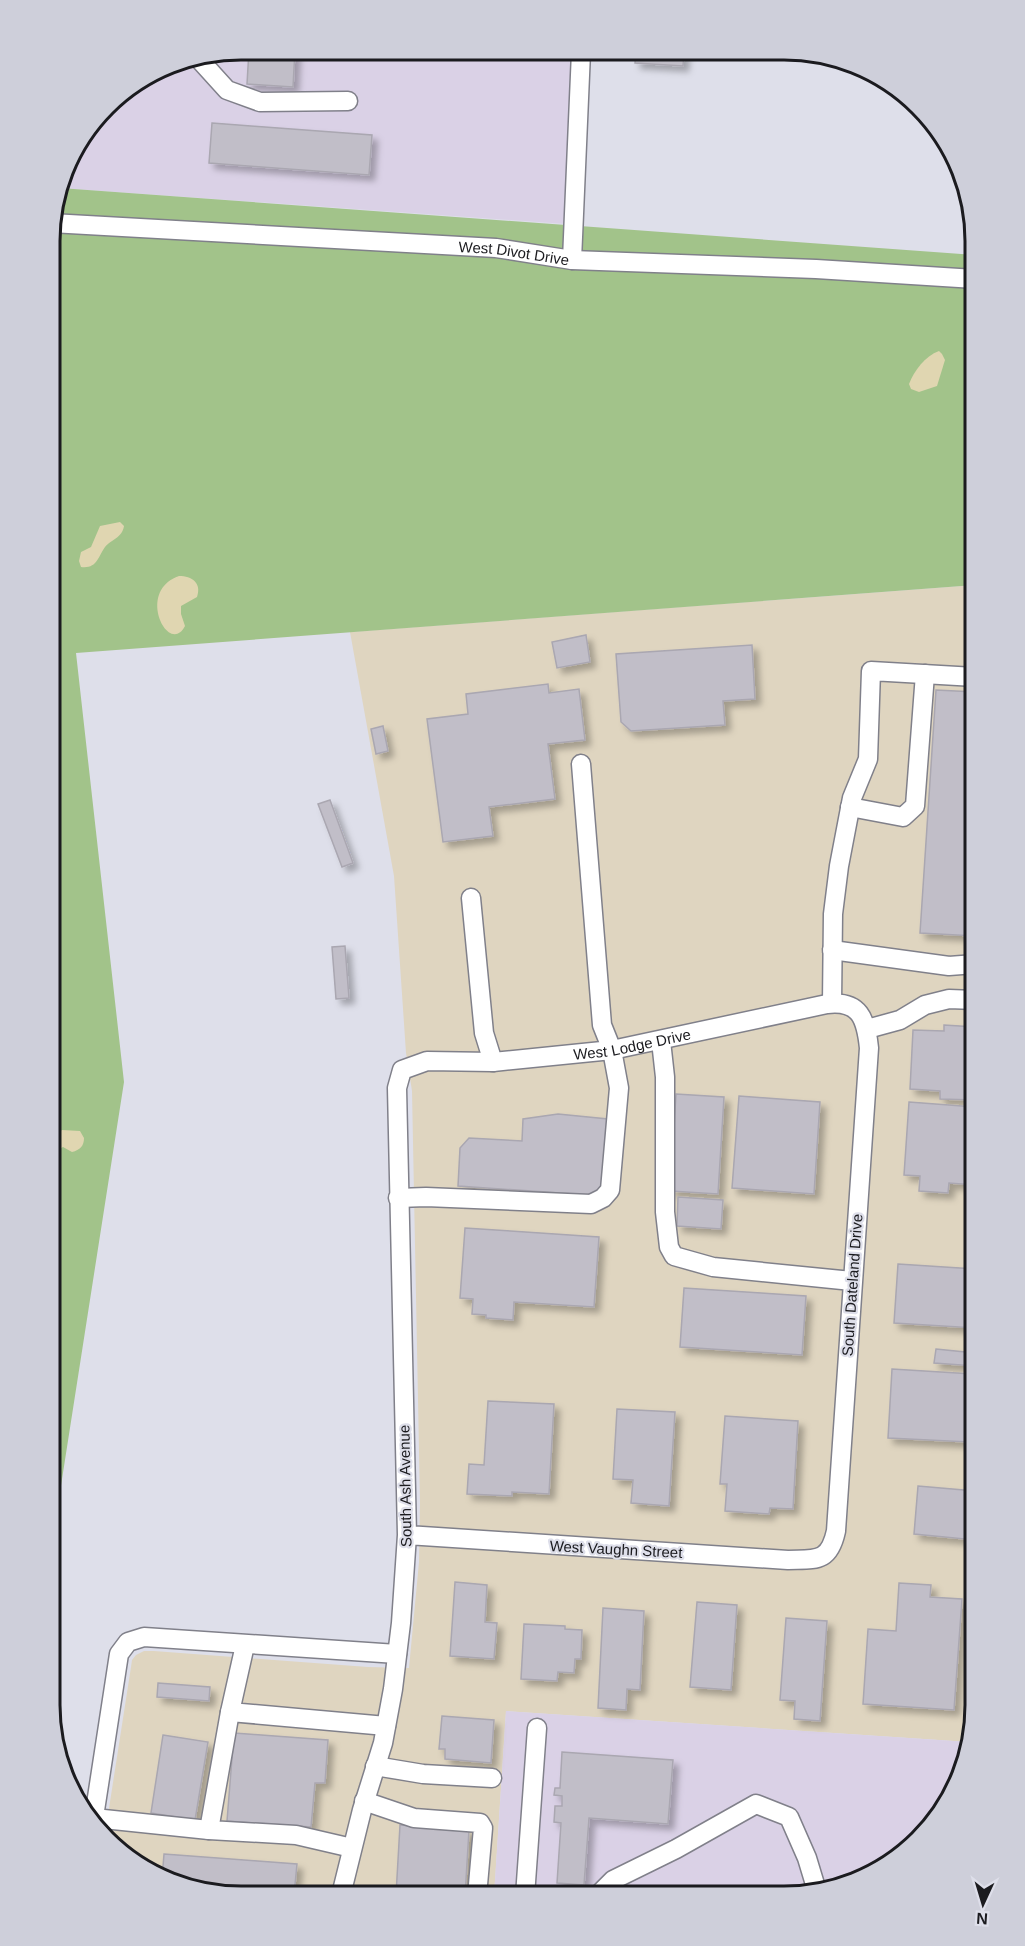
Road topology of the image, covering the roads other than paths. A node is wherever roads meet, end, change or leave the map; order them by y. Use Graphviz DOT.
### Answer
graph roads {
  1 [pos="581,60"];
  2 [pos="203,64"];
  3 [pos="348,101"];
  4 [pos="61,224"];
  5 [pos="572,260"];
  6 [pos="965,278"];
  7 [pos="925,674"];
  8 [pos="965,676"];
  9 [pos="580,764"];
  10 [pos="850,807"];
  11 [pos="471,898"];
  12 [pos="832,950"];
  13 [pos="965,965"];
  14 [pos="965,1000"];
  15 [pos="832,1004"];
  16 [pos="864,1020"];
  17 [pos="661,1041"];
  18 [pos="612,1050"];
  19 [pos="493,1062"];
  20 [pos="402,1070"];
  21 [pos="398,1198"];
  22 [pos="852,1281"];
  23 [pos="407,1535"];
  24 [pos="824,1556"];
  25 [pos="245,1645"];
  26 [pos="398,1654"];
  27 [pos="230,1712"];
  28 [pos="386,1726"];
  29 [pos="537,1728"];
  30 [pos="375,1766"];
  31 [pos="492,1778"];
  32 [pos="364,1801"];
  33 [pos="95,1812"];
  34 [pos="100,1819"];
  35 [pos="209,1830"];
  36 [pos="352,1848"];
  37 [pos="815,1883"];
  38 [pos="343,1886"];
  39 [pos="478,1886"];
  40 [pos="526,1886"];
  41 [pos="607,1886"];
  1 -- 5 [label="street"];
  2 -- 3 [label="street"];
  4 -- 5 [label="street, West Divot Drive"];
  5 -- 6 [label="street, West Divot Drive"];
  7 -- 8 [label="street"];
  7 -- 10 [label="street"];
  7 -- 10 [label="street"];
  9 -- 18 [label="street"];
  10 -- 12 [label="street"];
  11 -- 19 [label="street"];
  12 -- 13 [label="street"];
  12 -- 15 [label="street"];
  14 -- 16 [label="street"];
  15 -- 16 [label="street, West Lodge Drive"];
  15 -- 17 [label="street, West Lodge Drive"];
  16 -- 22 [label="street, South Dateland Drive"];
  17 -- 18 [label="street, West Lodge Drive"];
  17 -- 22 [label="street"];
  18 -- 19 [label="street, West Lodge Drive"];
  18 -- 21 [label="street"];
  19 -- 20 [label="street, West Lodge Drive"];
  20 -- 21 [label="street, South Ash Avenue"];
  21 -- 23 [label="street, South Ash Avenue"];
  22 -- 24 [label="street, South Dateland Drive"];
  23 -- 24 [label="street, West Vaughn Street"];
  23 -- 26 [label="street, South Ash Avenue"];
  25 -- 26 [label="street"];
  25 -- 27 [label="street"];
  25 -- 33 [label="street"];
  26 -- 28 [label="street, South Ash Avenue"];
  27 -- 28 [label="street"];
  27 -- 35 [label="street"];
  28 -- 30 [label="street, South Ash Avenue"];
  29 -- 40 [label="street"];
  30 -- 31 [label="street"];
  30 -- 32 [label="street, South Ash Avenue"];
  32 -- 36 [label="street, South Ash Avenue"];
  32 -- 39 [label="street"];
  34 -- 35 [label="street"];
  35 -- 36 [label="street"];
  36 -- 38 [label="street, South Ash Avenue"];
  37 -- 41 [label="street"];
}
